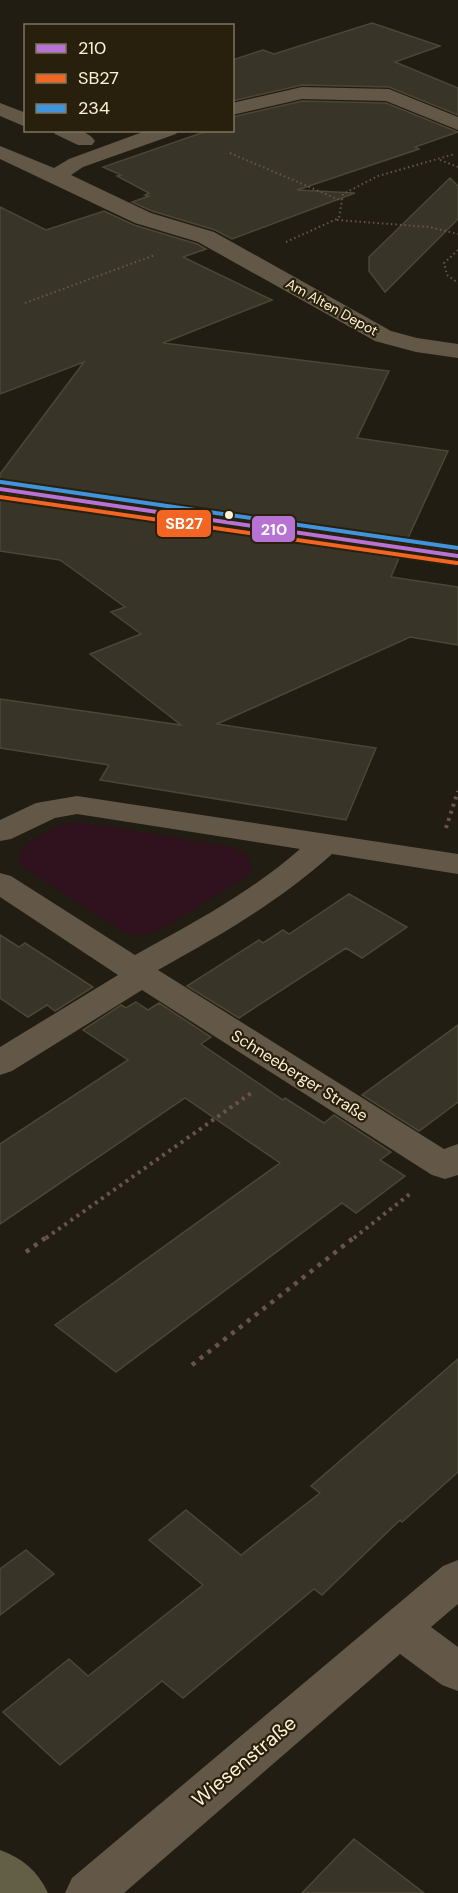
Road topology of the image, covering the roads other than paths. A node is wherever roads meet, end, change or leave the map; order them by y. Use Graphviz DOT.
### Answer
graph roads {
  1 [pos="0,109"];
  2 [pos="234,109"];
  3 [pos="24,120"];
  4 [pos="458,124"];
  5 [pos="24,130"];
  6 [pos="66,132"];
  7 [pos="163,132"];
  8 [pos="0,138"];
  9 [pos="85,141"];
  10 [pos="0,152"];
  11 [pos="56,176"];
  12 [pos="458,351"];
  13 [pos="0,489"];
  14 [pos="458,556"];
  15 [pos="0,832"];
  16 [pos="327,842"];
  17 [pos="458,864"];
  18 [pos="2,887"];
  19 [pos="138,973"];
  20 [pos="0,1063"];
  21 [pos="452,1161"];
  22 [pos="458,1578"];
  23 [pos="400,1629"];
  24 [pos="458,1672"];
  25 [pos="0,1870"];
  26 [pos="24,1893"];
  27 [pos="89,1893"];
  1 -- 3 [label="street"];
  2 -- 4 [label="street"];
  5 -- 8 [label="street"];
  6 -- 9 [label="street"];
  7 -- 11 [label="street"];
  10 -- 11 [label="street, Am Alten Depot"];
  11 -- 12 [label="street, Am Alten Depot"];
  13 -- 14 [label="main road"];
  15 -- 16 [label="street"];
  16 -- 17 [label="street"];
  16 -- 19 [label="street"];
  18 -- 19 [label="street, Schneeberger Straße"];
  19 -- 20 [label="street"];
  19 -- 21 [label="street, Schneeberger Straße"];
  22 -- 23 [label="street, Wiesenstraße"];
  23 -- 24 [label="street"];
  23 -- 27 [label="street, Wiesenstraße"];
  25 -- 26 [label="main road"];
}
